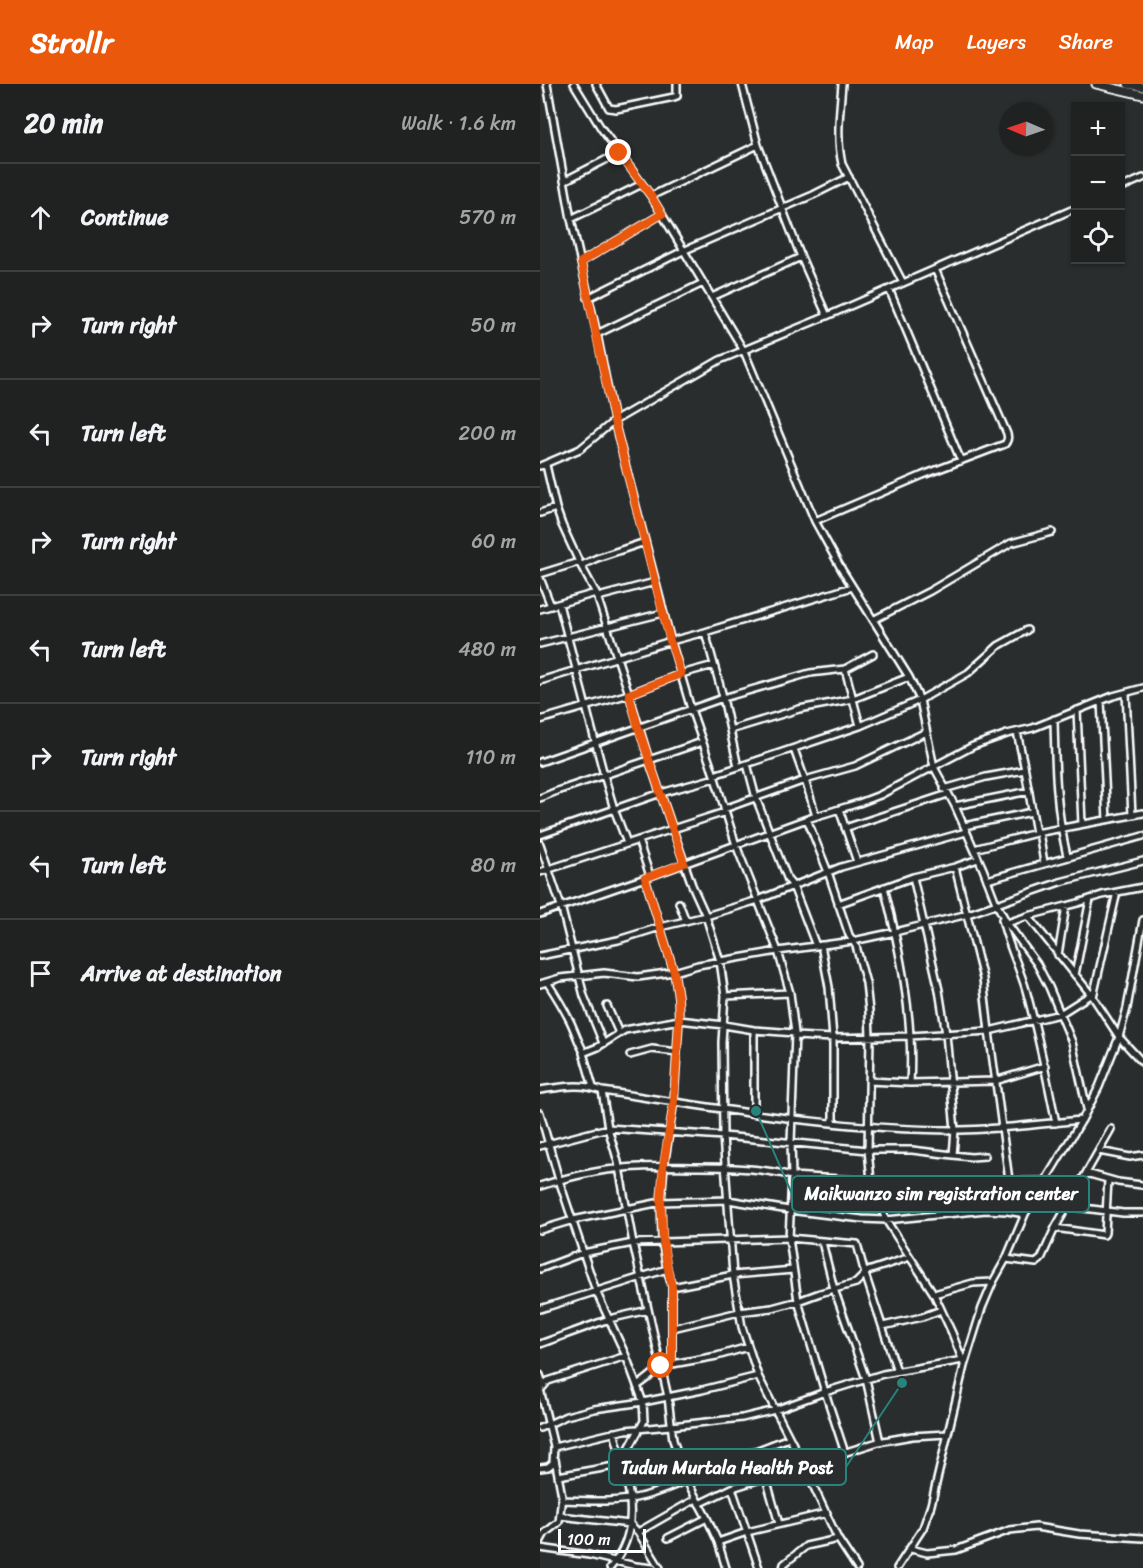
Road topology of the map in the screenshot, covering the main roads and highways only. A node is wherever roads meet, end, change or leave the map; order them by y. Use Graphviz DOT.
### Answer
graph roads {
  1 [pos="1096,84"];
  2 [pos="1128,84"];
  3 [pos="1143,87"];
  4 [pos="1143,95"];
  1 -- 4 [label="main road"];
  2 -- 3 [label="main road"];
}
